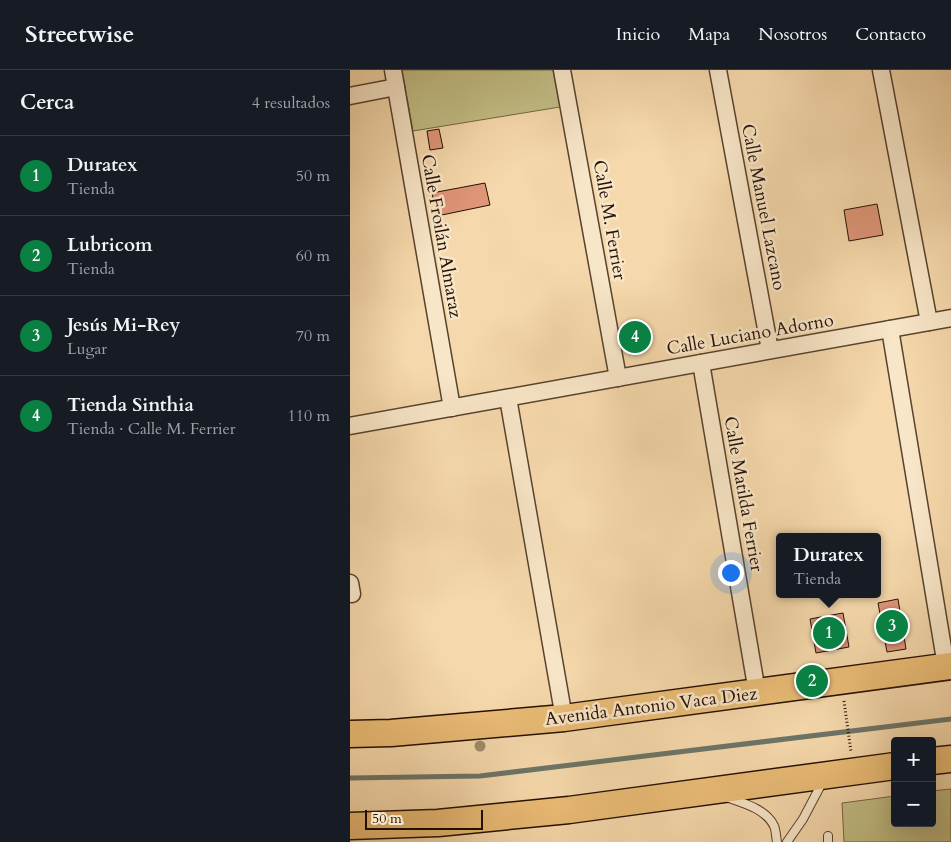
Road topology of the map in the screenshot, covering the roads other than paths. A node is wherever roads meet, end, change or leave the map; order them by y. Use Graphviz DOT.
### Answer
graph roads {
  1 [pos="393,70"];
  2 [pos="562,70"];
  3 [pos="718,70"];
  4 [pos="881,70"];
  5 [pos="396,87"];
  6 [pos="350,96"];
  7 [pos="951,318"];
  8 [pos="928,322"];
  9 [pos="890,329"];
  10 [pos="770,350"];
  11 [pos="701,363"];
  12 [pos="618,378"];
  13 [pos="508,398"];
  14 [pos="452,408"];
  15 [pos="350,426"];
  16 [pos="949,666"];
  17 [pos="757,692"];
  18 [pos="564,718"];
  19 [pos="350,734"];
  20 [pos="951,759"];
  21 [pos="936,761"];
  22 [pos="891,767"];
  23 [pos="826,775"];
  24 [pos="708,791"];
  25 [pos="350,826"];
  26 [pos="777,842"];
  27 [pos="788,842"];
  1 -- 5 [label="street, Calle Froilán Almaraz"];
  2 -- 12 [label="street, Calle M. Ferrier"];
  3 -- 10 [label="street, Calle Manuel Lazcano"];
  4 -- 8 [label="street"];
  5 -- 6 [label="street"];
  5 -- 14 [label="street, Calle Froilán Almaraz"];
  7 -- 8 [label="street, Calle Luciano Adorno"];
  8 -- 9 [label="street, Calle Luciano Adorno"];
  9 -- 10 [label="street, Calle Luciano Adorno"];
  9 -- 16 [label="street"];
  10 -- 11 [label="street, Calle Luciano Adorno"];
  11 -- 12 [label="street, Calle Luciano Adorno"];
  11 -- 17 [label="street, Calle Matilda Ferrier"];
  12 -- 13 [label="street, Calle Luciano Adorno"];
  13 -- 14 [label="street, Calle Luciano Adorno"];
  13 -- 18 [label="street"];
  14 -- 15 [label="street, Calle Luciano Adorno"];
  16 -- 17 [label="highway, Avenida Antonio Vaca Diez"];
  17 -- 18 [label="highway, Avenida Antonio Vaca Diez"];
  18 -- 19 [label="highway, Avenida Antonio Vaca Diez"];
  20 -- 21 [label="highway"];
  22 -- 23 [label="highway"];
  23 -- 24 [label="highway"];
  23 -- 27 [label="lane"];
  24 -- 25 [label="highway"];
  24 -- 26 [label="lane"];
}
